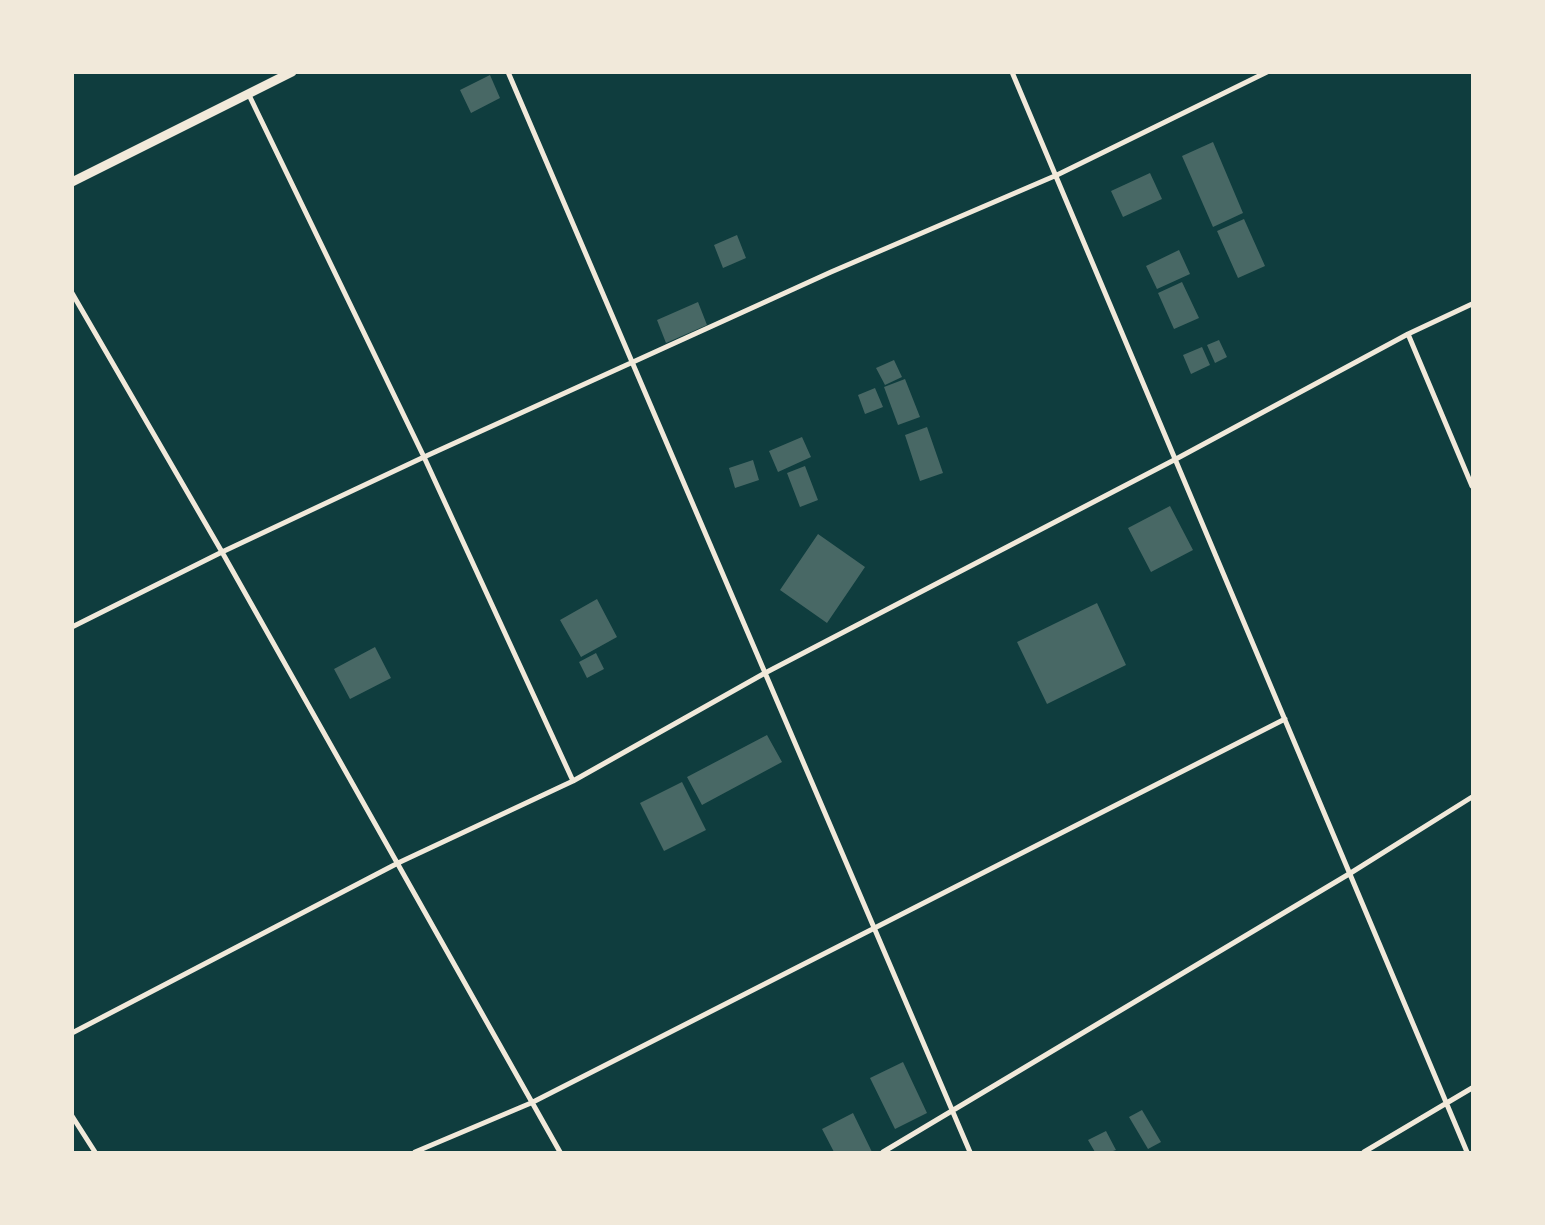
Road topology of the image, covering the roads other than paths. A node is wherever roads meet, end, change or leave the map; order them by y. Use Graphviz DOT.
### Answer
graph roads {
  1 [pos="292,72"];
  2 [pos="508,72"];
  3 [pos="1012,72"];
  4 [pos="1266,72"];
  5 [pos="248,94"];
  6 [pos="1056,175"];
  7 [pos="72,182"];
  8 [pos="72,293"];
  9 [pos="1472,304"];
  10 [pos="1408,334"];
  11 [pos="634,361"];
  12 [pos="424,457"];
  13 [pos="1176,459"];
  14 [pos="1472,486"];
  15 [pos="222,552"];
  16 [pos="72,627"];
  17 [pos="765,673"];
  18 [pos="1285,719"];
  19 [pos="573,781"];
  20 [pos="1472,797"];
  21 [pos="398,864"];
  22 [pos="1349,874"];
  23 [pos="875,928"];
  24 [pos="72,1034"];
  25 [pos="1472,1088"];
  26 [pos="531,1103"];
  27 [pos="1447,1104"];
  28 [pos="952,1110"];
  29 [pos="72,1116"];
  30 [pos="96,1152"];
  31 [pos="415,1152"];
  32 [pos="560,1152"];
  33 [pos="883,1152"];
  34 [pos="970,1152"];
  35 [pos="1364,1152"];
  36 [pos="1467,1152"];
  1 -- 5 [label="street"];
  2 -- 11 [label="street"];
  3 -- 6 [label="street"];
  4 -- 6 [label="street"];
  5 -- 7 [label="street"];
  5 -- 12 [label="street"];
  6 -- 11 [label="street"];
  6 -- 13 [label="street"];
  8 -- 15 [label="street"];
  9 -- 10 [label="street"];
  10 -- 13 [label="street"];
  10 -- 14 [label="street"];
  11 -- 12 [label="street"];
  11 -- 17 [label="street"];
  12 -- 15 [label="street"];
  12 -- 19 [label="street"];
  13 -- 17 [label="street"];
  13 -- 18 [label="street"];
  15 -- 16 [label="street"];
  15 -- 21 [label="street"];
  17 -- 19 [label="street"];
  17 -- 23 [label="street"];
  18 -- 22 [label="street"];
  18 -- 23 [label="street"];
  19 -- 21 [label="street"];
  20 -- 22 [label="street"];
  21 -- 24 [label="street"];
  21 -- 26 [label="street"];
  22 -- 27 [label="street"];
  22 -- 28 [label="street"];
  23 -- 26 [label="street"];
  23 -- 28 [label="street"];
  25 -- 27 [label="street"];
  26 -- 31 [label="street"];
  26 -- 32 [label="street"];
  27 -- 35 [label="street"];
  27 -- 36 [label="street"];
  28 -- 33 [label="street"];
  28 -- 34 [label="street"];
  29 -- 30 [label="street"];
}
